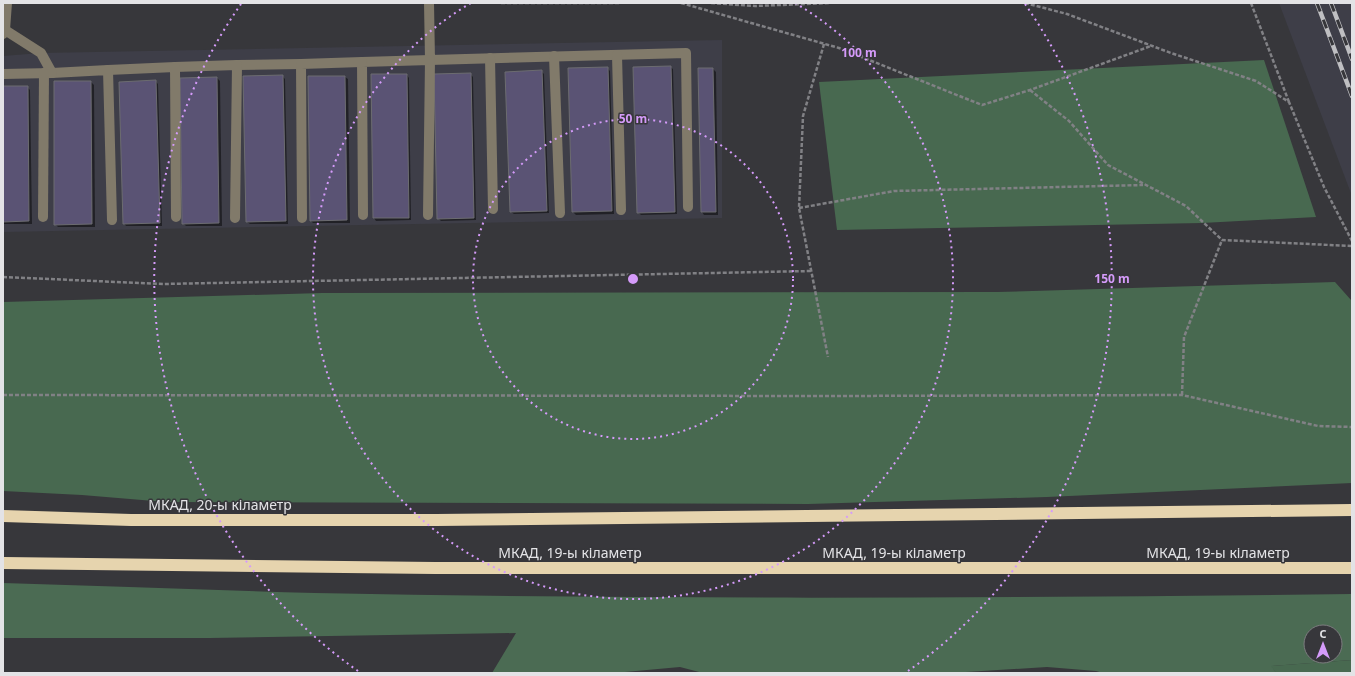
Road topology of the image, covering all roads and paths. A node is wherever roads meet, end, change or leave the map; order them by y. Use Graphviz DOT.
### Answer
graph roads {
  1 [pos="7,3"];
  2 [pos="429,3"];
  3 [pos="501,3"];
  4 [pos="620,3"];
  5 [pos="681,3"];
  6 [pos="711,3"];
  7 [pos="830,3"];
  8 [pos="1025,3"];
  9 [pos="1251,3"];
  10 [pos="4,32"];
  11 [pos="824,44"];
  12 [pos="1151,46"];
  13 [pos="617,54"];
  14 [pos="554,56"];
  15 [pos="490,58"];
  16 [pos="430,60"];
  17 [pos="362,62"];
  18 [pos="301,64"];
  19 [pos="237,65"];
  20 [pos="175,67"];
  21 [pos="108,70"];
  22 [pos="48,73"];
  23 [pos="3,74"];
  24 [pos="1030,90"];
  25 [pos="1289,102"];
  26 [pos="1145,185"];
  27 [pos="688,208"];
  28 [pos="799,208"];
  29 [pos="493,209"];
  30 [pos="621,210"];
  31 [pos="560,213"];
  32 [pos="363,215"];
  33 [pos="428,215"];
  34 [pos="44,217"];
  35 [pos="176,217"];
  36 [pos="235,218"];
  37 [pos="302,218"];
  38 [pos="112,220"];
  39 [pos="1222,240"];
  40 [pos="1352,241"];
  41 [pos="1352,246"];
  42 [pos="811,271"];
  43 [pos="3,277"];
  44 [pos="828,356"];
  45 [pos="3,395"];
  46 [pos="1182,395"];
  47 [pos="1352,427"];
  48 [pos="1352,510"];
  49 [pos="3,516"];
  50 [pos="3,563"];
  51 [pos="1352,568"];
  1 -- 10 [label="lane"];
  2 -- 16 [label="lane"];
  3 -- 4 [label="path"];
  5 -- 11 [label="path"];
  6 -- 7 [label="path"];
  8 -- 12 [label="path"];
  9 -- 25 [label="path"];
  10 -- 22 [label="lane"];
  11 -- 24 [label="path"];
  11 -- 28 [label="path"];
  12 -- 24 [label="path"];
  12 -- 25 [label="path"];
  13 -- 14 [label="lane"];
  13 -- 27 [label="lane"];
  13 -- 30 [label="lane"];
  14 -- 15 [label="lane"];
  14 -- 31 [label="lane"];
  15 -- 16 [label="lane"];
  15 -- 29 [label="lane"];
  16 -- 17 [label="lane"];
  16 -- 33 [label="lane"];
  17 -- 18 [label="lane"];
  17 -- 32 [label="lane"];
  18 -- 19 [label="lane"];
  18 -- 37 [label="lane"];
  19 -- 20 [label="lane"];
  19 -- 36 [label="lane"];
  20 -- 21 [label="lane"];
  20 -- 35 [label="lane"];
  21 -- 22 [label="lane"];
  21 -- 38 [label="lane"];
  22 -- 23 [label="lane"];
  22 -- 34 [label="lane"];
  24 -- 26 [label="path"];
  25 -- 40 [label="path"];
  26 -- 28 [label="path"];
  26 -- 39 [label="path"];
  28 -- 42 [label="path"];
  39 -- 41 [label="path"];
  39 -- 46 [label="path"];
  42 -- 43 [label="path"];
  42 -- 44 [label="path"];
  45 -- 46 [label="path"];
  46 -- 47 [label="path"];
  48 -- 49 [label="highway, МКАД, 20-ы кіламетр"];
  50 -- 51 [label="highway, МКАД, 19-ы кіламетр"];
}
